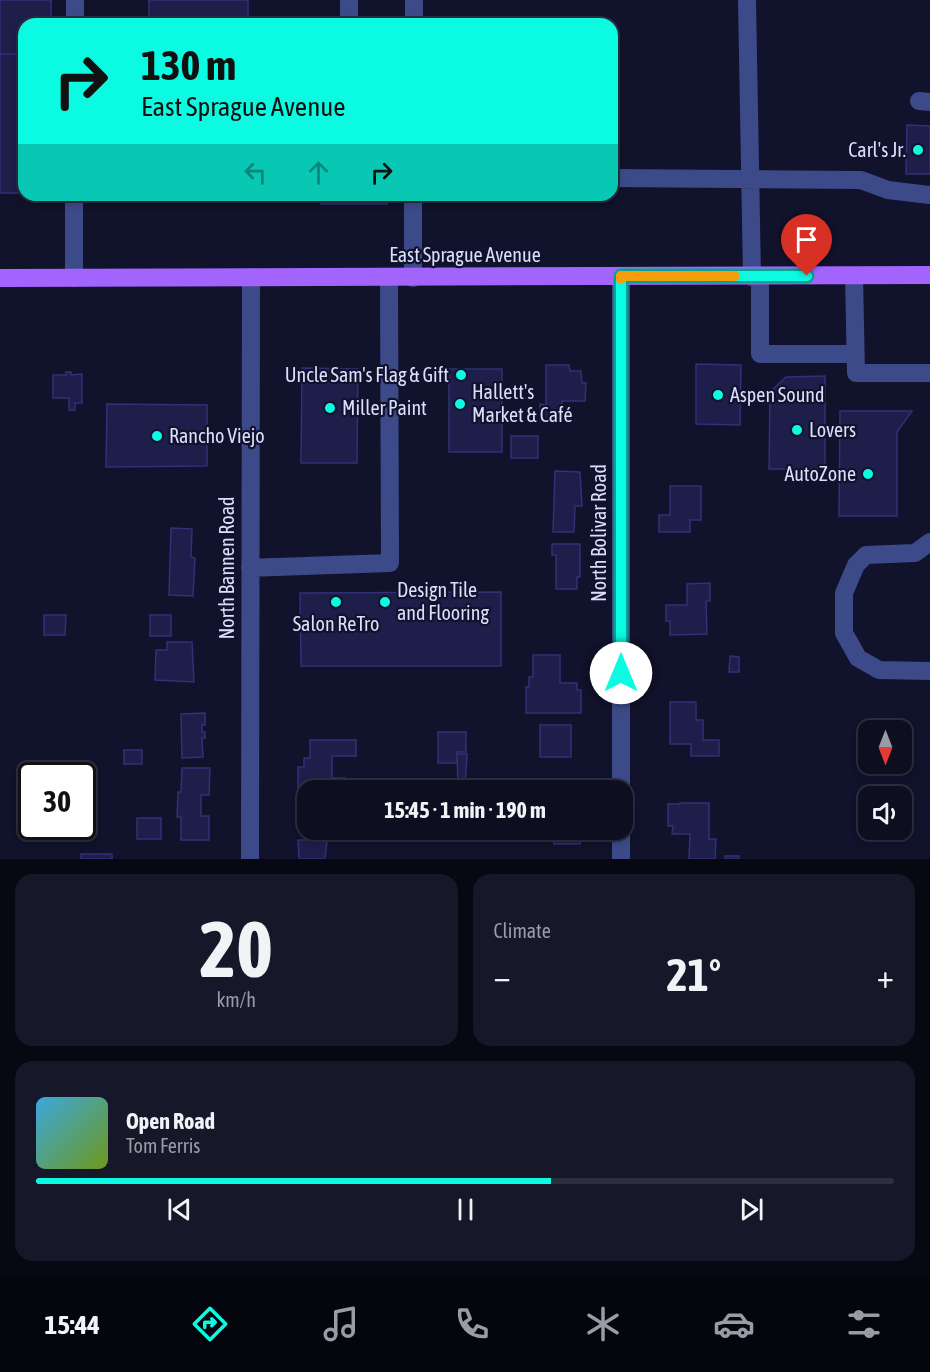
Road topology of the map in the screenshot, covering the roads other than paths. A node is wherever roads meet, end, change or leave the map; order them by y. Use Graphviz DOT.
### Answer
graph roads {
  1 [pos="75,0"];
  2 [pos="349,0"];
  3 [pos="414,0"];
  4 [pos="747,0"];
  5 [pos="75,18"];
  6 [pos="350,18"];
  7 [pos="414,18"];
  8 [pos="618,178"];
  9 [pos="750,179"];
  10 [pos="930,195"];
  11 [pos="74,201"];
  12 [pos="413,201"];
  13 [pos="930,275"];
  14 [pos="621,276"];
  15 [pos="854,276"];
  16 [pos="251,277"];
  17 [pos="756,277"];
  18 [pos="0,278"];
  19 [pos="74,278"];
  20 [pos="389,278"];
  21 [pos="413,278"];
  22 [pos="855,354"];
  23 [pos="930,373"];
  24 [pos="930,542"];
  25 [pos="250,568"];
  26 [pos="930,671"];
  27 [pos="621,780"];
  28 [pos="621,840"];
  29 [pos="250,859"];
  30 [pos="621,859"];
  1 -- 5 [label="street"];
  2 -- 6 [label="street"];
  3 -- 7 [label="street"];
  4 -- 9 [label="street"];
  8 -- 9 [label="street"];
  9 -- 10 [label="street"];
  9 -- 17 [label="street"];
  11 -- 19 [label="street"];
  12 -- 21 [label="street"];
  13 -- 15 [label="main road, East Sprague Avenue"];
  14 -- 17 [label="main road, East Sprague Avenue"];
  14 -- 21 [label="main road, East Sprague Avenue"];
  14 -- 27 [label="street, North Bolivar Road"];
  15 -- 17 [label="main road, East Sprague Avenue"];
  15 -- 22 [label="street"];
  16 -- 19 [label="main road, East Sprague Avenue"];
  16 -- 20 [label="main road, East Sprague Avenue"];
  16 -- 25 [label="street, North Bannen Road"];
  17 -- 22 [label="street"];
  18 -- 19 [label="main road, East Sprague Avenue"];
  20 -- 21 [label="main road, East Sprague Avenue"];
  20 -- 25 [label="street"];
  22 -- 23 [label="street"];
  24 -- 26 [label="street"];
  25 -- 29 [label="street, North Bannen Road"];
  28 -- 30 [label="street"];
}
